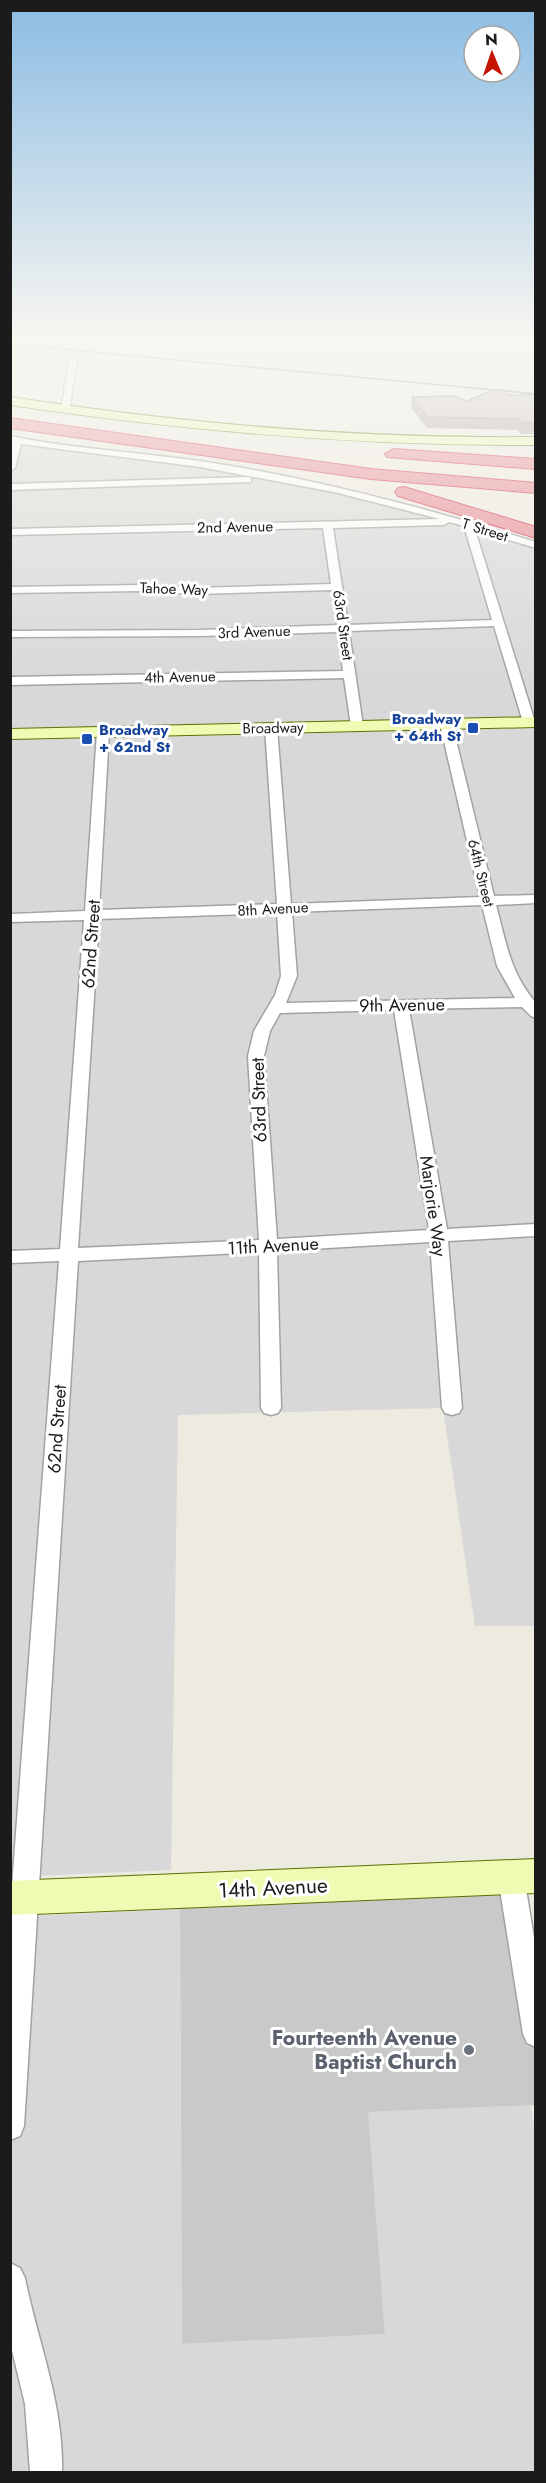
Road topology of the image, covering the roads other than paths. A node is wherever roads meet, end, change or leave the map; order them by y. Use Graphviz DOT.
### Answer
graph roads {
  1 [pos="122,454"];
  2 [pos="208,454"];
  3 [pos="226,454"];
  4 [pos="298,454"];
  5 [pos="405,454"];
  6 [pos="200,464"];
  7 [pos="536,464"];
  8 [pos="536,477"];
  9 [pos="248,480"];
  10 [pos="297,482"];
  11 [pos="201,483"];
  12 [pos="10,487"];
  13 [pos="536,488"];
  14 [pos="300,498"];
  15 [pos="464,523"];
  16 [pos="328,525"];
  17 [pos="10,532"];
  18 [pos="536,533"];
  19 [pos="536,545"];
  20 [pos="337,587"];
  21 [pos="10,590"];
  22 [pos="498,623"];
  23 [pos="343,629"];
  24 [pos="10,634"];
  25 [pos="350,674"];
  26 [pos="10,681"];
  27 [pos="532,722"];
  28 [pos="446,724"];
  29 [pos="357,726"];
  30 [pos="271,728"];
  31 [pos="104,732"];
  32 [pos="10,734"];
  33 [pos="536,899"];
  34 [pos="488,900"];
  35 [pos="284,908"];
  36 [pos="93,916"];
  37 [pos="10,918"];
  38 [pos="401,1005"];
  39 [pos="531,1007"];
  40 [pos="277,1008"];
  41 [pos="536,1230"];
  42 [pos="439,1237"];
  43 [pos="268,1246"];
  44 [pos="70,1255"];
  45 [pos="10,1257"];
  46 [pos="271,1408"];
  47 [pos="452,1408"];
  48 [pos="523,1876"];
  49 [pos="17,1897"];
  50 [pos="536,2034"];
  51 [pos="10,2126"];
  52 [pos="10,2278"];
  53 [pos="46,2472"];
  1 -- 6 [label="street, T Street"];
  2 -- 18 [label="highway"];
  3 -- 13 [label="highway"];
  4 -- 8 [label="highway"];
  5 -- 7 [label="highway"];
  6 -- 10 [label="street, T Street"];
  6 -- 11 [label="street"];
  9 -- 11 [label="street"];
  10 -- 14 [label="street"];
  10 -- 15 [label="street, T Street"];
  11 -- 12 [label="street"];
  15 -- 16 [label="street, 2nd Avenue"];
  15 -- 19 [label="street, T Street"];
  15 -- 22 [label="street"];
  16 -- 17 [label="street, 2nd Avenue"];
  16 -- 20 [label="street, 63rd Street"];
  20 -- 21 [label="street, Tahoe Way"];
  20 -- 23 [label="street, 63rd Street"];
  22 -- 23 [label="street, 3rd Avenue"];
  22 -- 27 [label="street"];
  23 -- 24 [label="street, 3rd Avenue"];
  23 -- 25 [label="street, 63rd Street"];
  25 -- 26 [label="street, 4th Avenue"];
  25 -- 29 [label="street, 63rd Street"];
  27 -- 28 [label="street, Broadway"];
  28 -- 29 [label="street, Broadway"];
  28 -- 34 [label="street, 64th Street"];
  29 -- 30 [label="street, Broadway"];
  30 -- 31 [label="street, Broadway"];
  30 -- 35 [label="street, 63rd Street"];
  31 -- 32 [label="street, Broadway"];
  31 -- 36 [label="street, 62nd Street"];
  33 -- 34 [label="street, 8th Avenue"];
  34 -- 35 [label="street, 8th Avenue"];
  34 -- 39 [label="street, 64th Street"];
  35 -- 36 [label="street, 8th Avenue"];
  35 -- 40 [label="street, 63rd Street"];
  36 -- 37 [label="street, 8th Avenue"];
  36 -- 44 [label="street, 62nd Street"];
  38 -- 39 [label="street, 9th Avenue"];
  38 -- 40 [label="street, 9th Avenue"];
  38 -- 42 [label="street, Marjorie Way"];
  40 -- 43 [label="street, 63rd Street"];
  41 -- 42 [label="street, 11th Avenue"];
  42 -- 43 [label="street, 11th Avenue"];
  42 -- 47 [label="street, Marjorie Way"];
  43 -- 44 [label="street, 11th Avenue"];
  43 -- 46 [label="street, 63rd Street"];
  44 -- 45 [label="street, 11th Avenue"];
  44 -- 49 [label="street, 62nd Street"];
  48 -- 49 [label="street, 14th Avenue"];
  48 -- 50 [label="street"];
  49 -- 51 [label="street, 62nd Street"];
  52 -- 53 [label="street"];
}
